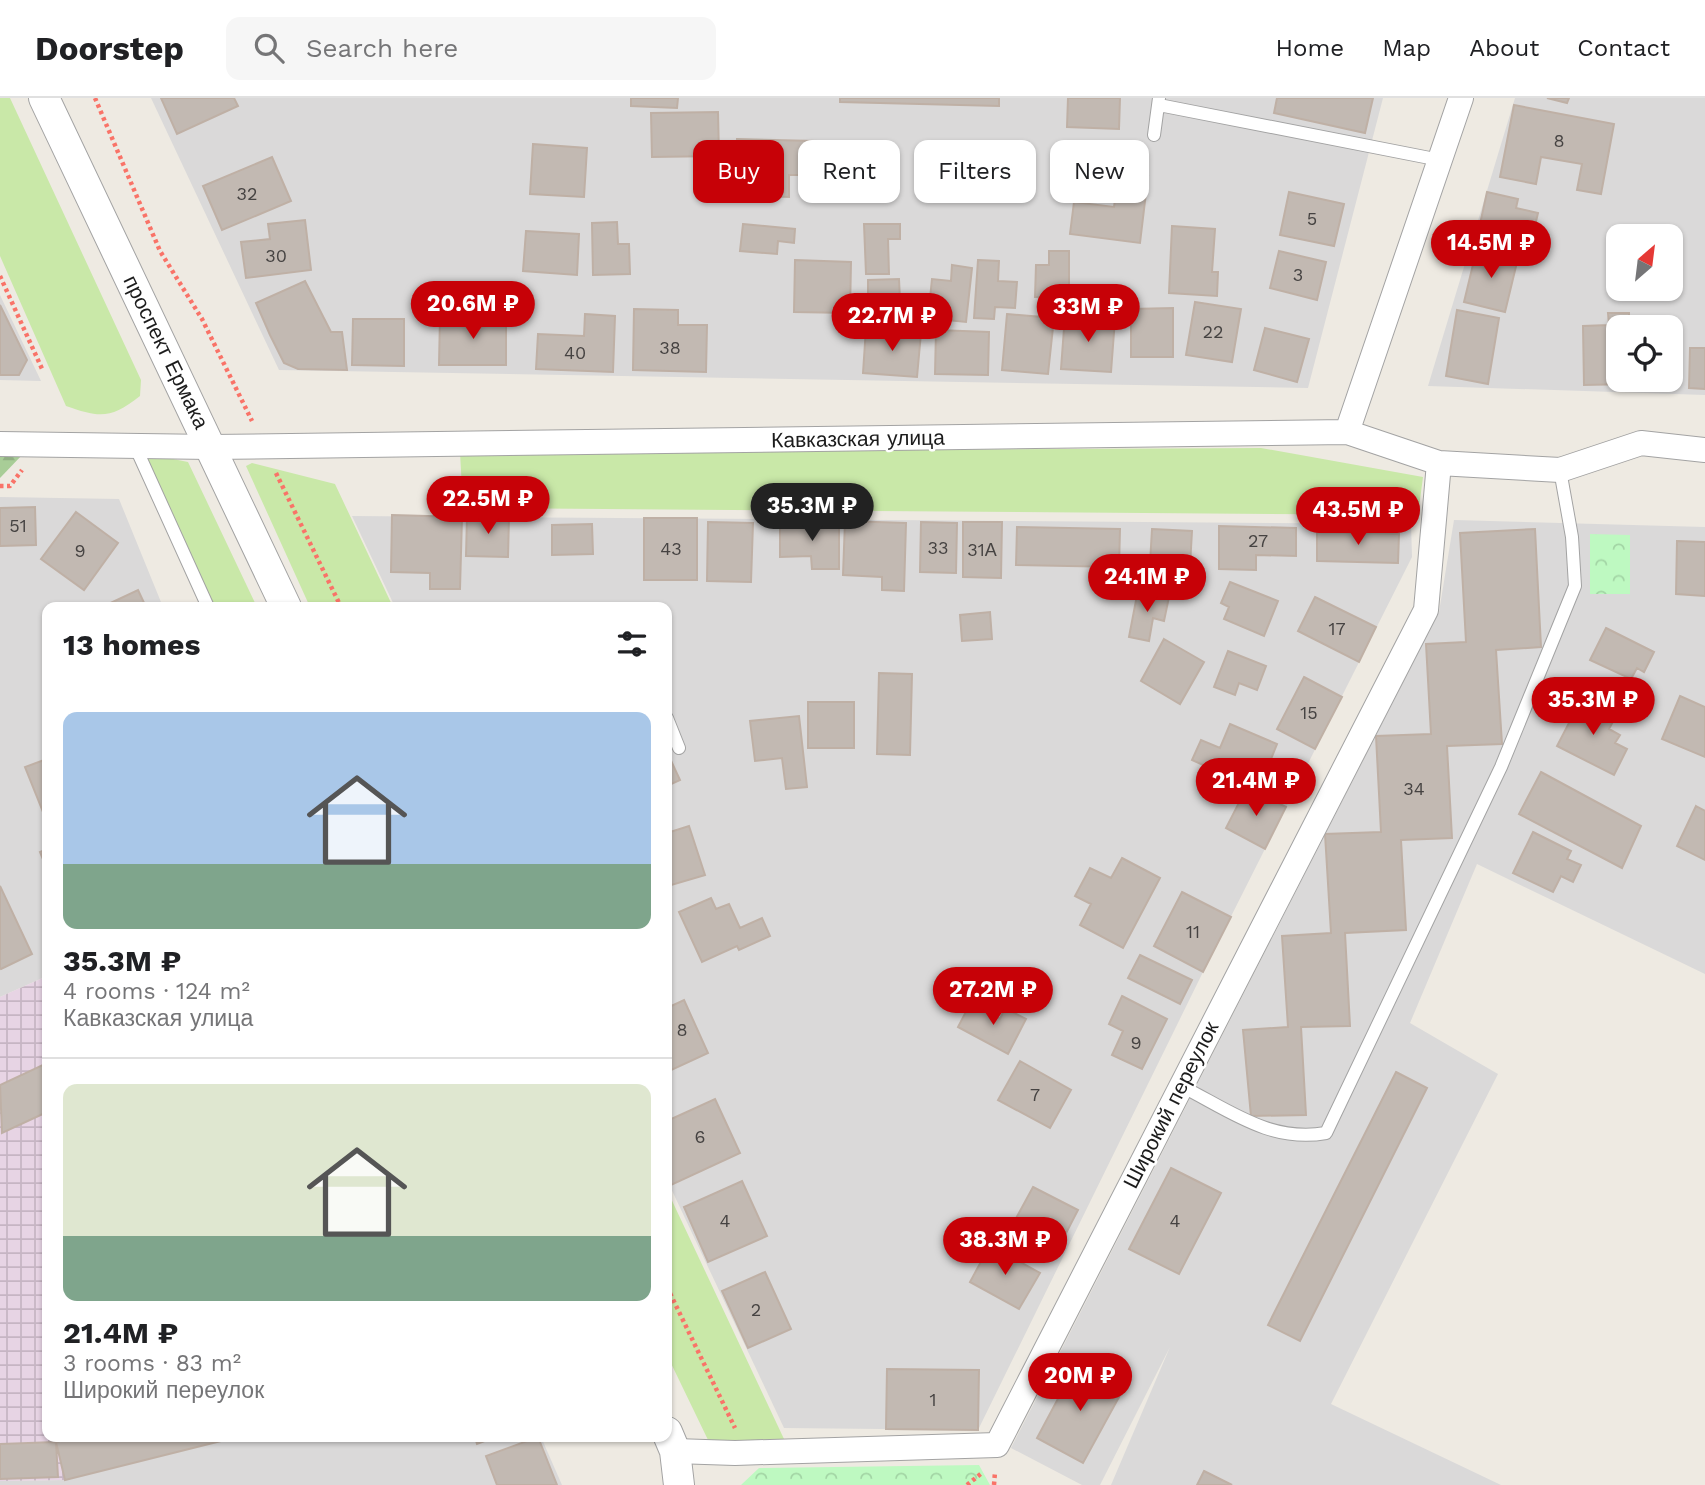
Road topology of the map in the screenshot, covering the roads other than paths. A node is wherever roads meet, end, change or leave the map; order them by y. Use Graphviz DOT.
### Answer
graph roads {
  1 [pos="44,98"];
  2 [pos="1461,98"];
  3 [pos="1159,102"];
  4 [pos="1154,135"];
  5 [pos="1440,160"];
  6 [pos="1347,432"];
  7 [pos="0,444"];
  8 [pos="135,446"];
  9 [pos="211,447"];
  10 [pos="1705,450"];
  11 [pos="1439,463"];
  12 [pos="1560,470"];
  13 [pos="206,602"];
  14 [pos="284,602"];
  15 [pos="672,730"];
  16 [pos="679,748"];
  17 [pos="1181,1086"];
  18 [pos="672,1441"];
  19 [pos="671,1442"];
  20 [pos="679,1485"];
  1 -- 9 [label="street, проспект Ермака"];
  2 -- 5 [label="street"];
  3 -- 4 [label="lane"];
  3 -- 5 [label="lane"];
  5 -- 6 [label="street"];
  6 -- 9 [label="street, Кавказская улица"];
  6 -- 11 [label="street, Кавказская улица"];
  7 -- 8 [label="street, Кавказская улица"];
  8 -- 9 [label="street, Кавказская улица"];
  8 -- 13 [label="lane"];
  9 -- 14 [label="street, проспект Ермака"];
  10 -- 12 [label="street, Кавказская улица"];
  11 -- 12 [label="street, Кавказская улица"];
  11 -- 17 [label="street, Широкий переулок"];
  12 -- 17 [label="lane"];
  15 -- 16 [label="lane"];
  17 -- 18 [label="street, Широкий переулок"];
  19 -- 20 [label="street"];
}
